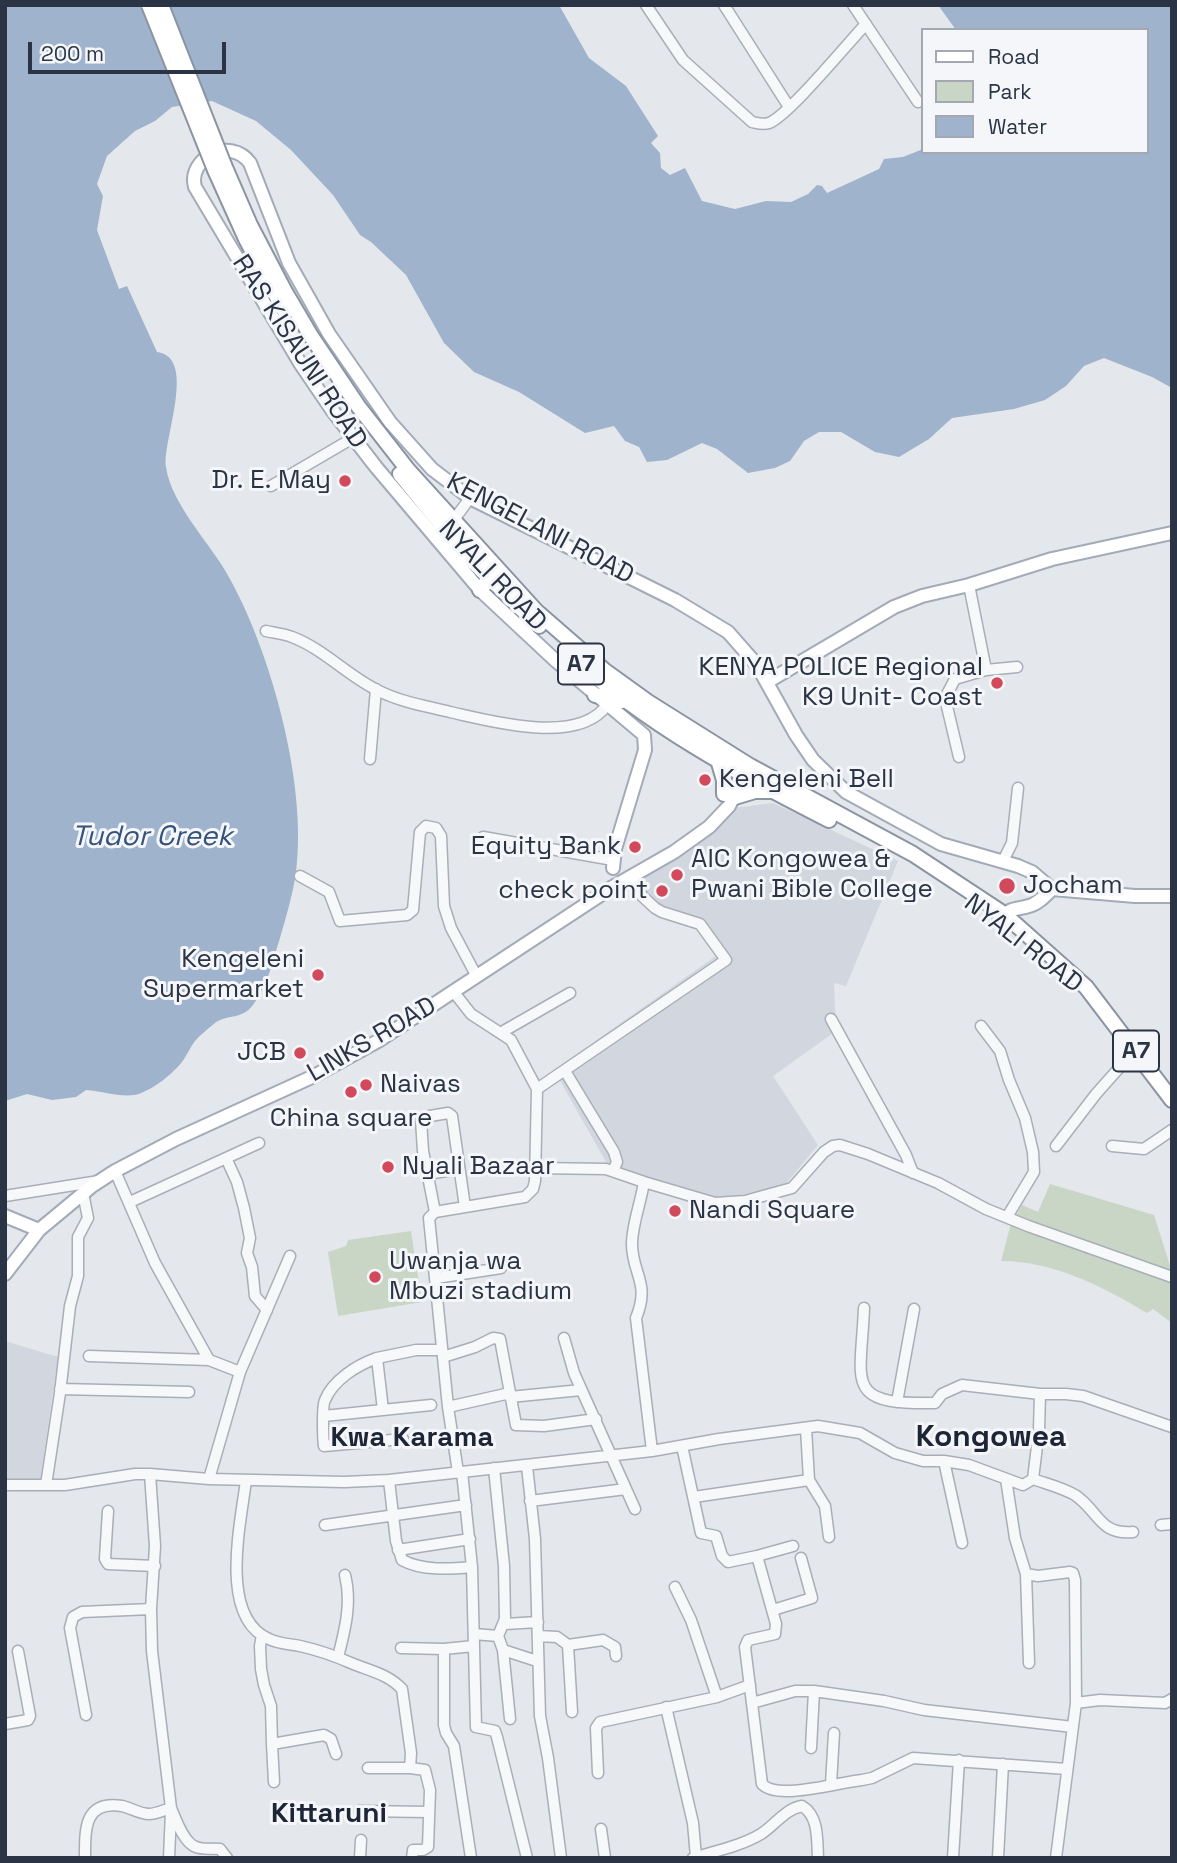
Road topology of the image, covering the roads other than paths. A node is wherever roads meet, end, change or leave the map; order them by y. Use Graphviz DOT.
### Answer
graph roads {
  1 [pos="149,5"];
  2 [pos="161,5"];
  3 [pos="646,5"];
  4 [pos="724,5"];
  5 [pos="852,5"];
  6 [pos="866,24"];
  7 [pos="918,102"];
  8 [pos="789,107"];
  9 [pos="220,167"];
  10 [pos="195,187"];
  11 [pos="353,438"];
  12 [pos="271,486"];
  13 [pos="470,498"];
  14 [pos="453,521"];
  15 [pos="1172,533"];
  16 [pos="484,585"];
  17 [pos="969,585"];
  18 [pos="266,631"];
  19 [pos="1017,667"];
  20 [pos="986,670"];
  21 [pos="767,682"];
  22 [pos="376,690"];
  23 [pos="594,695"];
  24 [pos="630,703"];
  25 [pos="607,705"];
  26 [pos="959,757"];
  27 [pos="370,759"];
  28 [pos="719,763"];
  29 [pos="743,769"];
  30 [pos="1018,788"];
  31 [pos="772,791"];
  32 [pos="730,796"];
  33 [pos="483,837"];
  34 [pos="1003,861"];
  35 [pos="613,864"];
  36 [pos="300,876"];
  37 [pos="621,882"];
  38 [pos="1052,889"];
  39 [pos="1172,896"];
  40 [pos="1028,906"];
  41 [pos="1001,917"];
  42 [pos="1015,928"];
  43 [pos="476,975"];
  44 [pos="453,991"];
  45 [pos="570,993"];
  46 [pos="831,1019"];
  47 [pos="981,1026"];
  48 [pos="502,1032"];
  49 [pos="1135,1050"];
  50 [pos="565,1071"];
  51 [pos="537,1089"];
  52 [pos="1172,1100"];
  53 [pos="1172,1130"];
  54 [pos="259,1143"];
  55 [pos="1056,1146"];
  56 [pos="1112,1146"];
  57 [pos="226,1158"];
  58 [pos="535,1168"];
  59 [pos="459,1169"];
  60 [pos="115,1171"];
  61 [pos="613,1171"];
  62 [pos="913,1173"];
  63 [pos="427,1174"];
  64 [pos="100,1181"];
  65 [pos="644,1182"];
  66 [pos="83,1194"];
  67 [pos="5,1195"];
  68 [pos="130,1202"];
  69 [pos="465,1207"];
  70 [pos="435,1212"];
  71 [pos="1007,1217"];
  72 [pos="9,1218"];
  73 [pos="39,1230"];
  74 [pos="23,1249"];
  75 [pos="289,1256"];
  76 [pos="501,1268"];
  77 [pos="5,1274"];
  78 [pos="1172,1277"];
  79 [pos="436,1278"];
  80 [pos="863,1308"];
  81 [pos="914,1309"];
  82 [pos="267,1310"];
  83 [pos="564,1338"];
  84 [pos="442,1353"];
  85 [pos="89,1356"];
  86 [pos="377,1358"];
  87 [pos="209,1360"];
  88 [pos="240,1372"];
  89 [pos="60,1389"];
  90 [pos="581,1390"];
  91 [pos="189,1392"];
  92 [pos="1040,1394"];
  93 [pos="510,1395"];
  94 [pos="897,1402"];
  95 [pos="432,1405"];
  96 [pos="448,1406"];
  97 [pos="383,1410"];
  98 [pos="324,1416"];
  99 [pos="596,1419"];
  100 [pos="1172,1427"];
  101 [pos="806,1428"];
  102 [pos="403,1439"];
  103 [pos="682,1446"];
  104 [pos="652,1451"];
  105 [pos="612,1455"];
  106 [pos="944,1461"];
  107 [pos="527,1466"];
  108 [pos="494,1468"];
  109 [pos="460,1472"];
  110 [pos="150,1474"];
  111 [pos="209,1479"];
  112 [pos="1006,1479"];
  113 [pos="1033,1479"];
  114 [pos="246,1480"];
  115 [pos="389,1480"];
  116 [pos="809,1480"];
  117 [pos="5,1485"];
  118 [pos="46,1485"];
  119 [pos="626,1489"];
  120 [pos="694,1497"];
  121 [pos="530,1501"];
  122 [pos="466,1505"];
  123 [pos="635,1509"];
  124 [pos="107,1511"];
  125 [pos="394,1516"];
  126 [pos="325,1525"];
  127 [pos="1133,1532"];
  128 [pos="829,1537"];
  129 [pos="470,1539"];
  130 [pos="962,1543"];
  131 [pos="793,1546"];
  132 [pos="398,1550"];
  133 [pos="757,1556"];
  134 [pos="801,1558"];
  135 [pos="155,1566"];
  136 [pos="472,1567"];
  137 [pos="1026,1574"];
  138 [pos="345,1575"];
  139 [pos="676,1587"];
  140 [pos="151,1609"];
  141 [pos="772,1610"];
  142 [pos="538,1622"];
  143 [pos="505,1624"];
  144 [pos="474,1634"];
  145 [pos="262,1635"];
  146 [pos="498,1636"];
  147 [pos="538,1636"];
  148 [pos="568,1645"];
  149 [pos="474,1646"];
  150 [pos="401,1648"];
  151 [pos="444,1649"];
  152 [pos="503,1650"];
  153 [pos="18,1651"];
  154 [pos="617,1656"];
  155 [pos="338,1657"];
  156 [pos="537,1661"];
  157 [pos="1029,1663"];
  158 [pos="751,1685"];
  159 [pos="814,1691"];
  160 [pos="717,1697"];
  161 [pos="1172,1699"];
  162 [pos="752,1703"];
  163 [pos="1076,1703"];
  164 [pos="666,1707"];
  165 [pos="572,1712"];
  166 [pos="86,1715"];
  167 [pos="510,1719"];
  168 [pos="5,1724"];
  169 [pos="1073,1727"];
  170 [pos="834,1732"];
  171 [pos="272,1744"];
  172 [pos="811,1748"];
  173 [pos="336,1754"];
  174 [pos="959,1760"];
  175 [pos="1003,1764"];
  176 [pos="368,1768"];
  177 [pos="410,1768"];
  178 [pos="1067,1769"];
  179 [pos="598,1773"];
  180 [pos="274,1782"];
  181 [pos="831,1784"];
  182 [pos="171,1808"];
  183 [pos="359,1811"];
  184 [pos="429,1812"];
  185 [pos="601,1829"];
  186 [pos="361,1840"];
  187 [pos="695,1857"];
  188 [pos="85,1858"];
  189 [pos="169,1858"];
  190 [pos="227,1858"];
  191 [pos="360,1858"];
  192 [pos="412,1858"];
  193 [pos="471,1858"];
  194 [pos="527,1858"];
  195 [pos="561,1858"];
  196 [pos="605,1858"];
  197 [pos="818,1858"];
  198 [pos="953,1858"];
  199 [pos="998,1858"];
  200 [pos="1056,1858"];
  1 -- 9 [label="highway, A7, bridge"];
  2 -- 9 [label="highway, A7, bridge"];
  3 -- 8 [label="street"];
  4 -- 8 [label="street"];
  5 -- 6 [label="street"];
  6 -- 7 [label="street"];
  6 -- 8 [label="street"];
  9 -- 14 [label="highway, NYALI ROAD / A7"];
  9 -- 16 [label="highway, NYALI ROAD / A7"];
  10 -- 11 [label="main road, RAS KISAUNI ROAD"];
  10 -- 13 [label="main road, KENGELANI ROAD"];
  11 -- 12 [label="street"];
  11 -- 16 [label="main road, RAS KISAUNI ROAD"];
  13 -- 14 [label="street"];
  13 -- 21 [label="main road, KENGELANI ROAD"];
  14 -- 29 [label="highway, NYALI ROAD / A7"];
  15 -- 17 [label="main road"];
  16 -- 23 [label="main road, RAS KISAUNI ROAD"];
  16 -- 24 [label="highway, NYALI ROAD / A7"];
  17 -- 20 [label="street"];
  17 -- 21 [label="main road"];
  18 -- 22 [label="street"];
  19 -- 20 [label="street"];
  20 -- 26 [label="street"];
  21 -- 34 [label="main road, KENGELANI ROAD"];
  22 -- 25 [label="street"];
  22 -- 27 [label="street"];
  23 -- 24 [label="highway"];
  23 -- 25 [label="main road, RAS KISAUNI ROAD"];
  24 -- 28 [label="highway, NYALI ROAD / A7"];
  25 -- 35 [label="main road, RAS KISAUNI ROAD"];
  28 -- 29 [label="highway, NYALI ROAD / A7"];
  28 -- 32 [label="highway"];
  29 -- 31 [label="highway, NYALI ROAD / A7"];
  29 -- 32 [label="main road, LINKS ROAD"];
  29 -- 41 [label="highway, NYALI ROAD / A7"];
  30 -- 34 [label="street"];
  31 -- 32 [label="highway"];
  31 -- 41 [label="highway, NYALI ROAD / A7"];
  32 -- 37 [label="main road, LINKS ROAD"];
  33 -- 35 [label="street"];
  34 -- 38 [label="main road, KENGELANI ROAD"];
  35 -- 37 [label="street"];
  36 -- 43 [label="street"];
  37 -- 43 [label="main road, LINKS ROAD"];
  37 -- 50 [label="street"];
  38 -- 39 [label="main road"];
  38 -- 40 [label="main road"];
  40 -- 41 [label="main road"];
  40 -- 42 [label="main road"];
  41 -- 42 [label="highway, NYALI ROAD / A7"];
  42 -- 49 [label="highway, NYALI ROAD / A7"];
  43 -- 44 [label="main road, LINKS ROAD"];
  44 -- 48 [label="street"];
  44 -- 60 [label="main road, LINKS ROAD"];
  45 -- 48 [label="street"];
  46 -- 62 [label="street"];
  47 -- 71 [label="street"];
  48 -- 51 [label="street"];
  49 -- 52 [label="highway, NYALI ROAD / A7"];
  49 -- 55 [label="street"];
  50 -- 51 [label="street"];
  50 -- 61 [label="street"];
  51 -- 58 [label="street"];
  53 -- 56 [label="street"];
  54 -- 57 [label="street"];
  57 -- 68 [label="street"];
  57 -- 82 [label="street"];
  58 -- 61 [label="street"];
  58 -- 69 [label="street"];
  59 -- 63 [label="street"];
  59 -- 63 [label="street"];
  59 -- 69 [label="street"];
  60 -- 64 [label="main road, LINKS ROAD"];
  60 -- 68 [label="street"];
  61 -- 65 [label="street"];
  62 -- 65 [label="street"];
  62 -- 71 [label="street"];
  63 -- 70 [label="street"];
  64 -- 66 [label="main road, LINKS ROAD"];
  64 -- 67 [label="street"];
  65 -- 104 [label="street"];
  66 -- 73 [label="main road, LINKS ROAD"];
  66 -- 89 [label="street"];
  68 -- 87 [label="street"];
  69 -- 70 [label="street"];
  70 -- 79 [label="street"];
  71 -- 78 [label="street"];
  72 -- 73 [label="main road"];
  72 -- 74 [label="main road"];
  73 -- 74 [label="main road, LINKS ROAD"];
  74 -- 77 [label="main road"];
  75 -- 82 [label="street"];
  76 -- 79 [label="street"];
  79 -- 84 [label="street"];
  80 -- 94 [label="street"];
  81 -- 94 [label="street"];
  82 -- 88 [label="street"];
  83 -- 90 [label="street"];
  84 -- 86 [label="street"];
  84 -- 93 [label="street"];
  84 -- 96 [label="street"];
  85 -- 87 [label="street"];
  86 -- 97 [label="street"];
  86 -- 98 [label="street"];
  87 -- 88 [label="street"];
  88 -- 111 [label="street"];
  89 -- 91 [label="street"];
  89 -- 118 [label="street"];
  90 -- 93 [label="street"];
  90 -- 99 [label="street"];
  92 -- 94 [label="street"];
  92 -- 100 [label="street"];
  92 -- 113 [label="street"];
  93 -- 96 [label="street"];
  93 -- 99 [label="street"];
  95 -- 97 [label="street"];
  96 -- 109 [label="street"];
  97 -- 98 [label="street"];
  98 -- 102 [label="street"];
  99 -- 105 [label="street"];
  101 -- 103 [label="street"];
  101 -- 106 [label="street"];
  101 -- 116 [label="street"];
  103 -- 104 [label="street"];
  103 -- 120 [label="street"];
  104 -- 105 [label="street"];
  105 -- 107 [label="street"];
  105 -- 119 [label="street"];
  106 -- 112 [label="street"];
  106 -- 130 [label="street"];
  107 -- 108 [label="street"];
  107 -- 121 [label="street"];
  108 -- 109 [label="street"];
  108 -- 143 [label="street"];
  109 -- 115 [label="street"];
  109 -- 122 [label="street"];
  110 -- 111 [label="street"];
  110 -- 118 [label="street"];
  110 -- 135 [label="street"];
  111 -- 114 [label="street"];
  112 -- 113 [label="street"];
  112 -- 137 [label="street"];
  113 -- 127 [label="street"];
  114 -- 115 [label="street"];
  114 -- 145 [label="street"];
  115 -- 125 [label="street"];
  116 -- 120 [label="street"];
  116 -- 128 [label="street"];
  117 -- 118 [label="street"];
  119 -- 121 [label="street"];
  119 -- 123 [label="street"];
  120 -- 133 [label="street"];
  121 -- 142 [label="street"];
  122 -- 125 [label="street"];
  122 -- 129 [label="street"];
  124 -- 135 [label="street"];
  125 -- 126 [label="street"];
  125 -- 132 [label="street"];
  129 -- 132 [label="street"];
  129 -- 136 [label="street"];
  131 -- 133 [label="street"];
  132 -- 136 [label="street"];
  133 -- 141 [label="street"];
  134 -- 141 [label="street"];
  135 -- 140 [label="street"];
  136 -- 144 [label="street"];
  137 -- 157 [label="street"];
  137 -- 163 [label="street"];
  138 -- 155 [label="street"];
  139 -- 160 [label="street"];
  140 -- 166 [label="street"];
  140 -- 182 [label="street"];
  141 -- 158 [label="street"];
  142 -- 143 [label="street"];
  142 -- 147 [label="street"];
  143 -- 146 [label="street"];
  144 -- 146 [label="street"];
  144 -- 149 [label="street"];
  145 -- 155 [label="street"];
  145 -- 171 [label="street"];
  146 -- 152 [label="street"];
  147 -- 148 [label="street"];
  147 -- 156 [label="street"];
  148 -- 154 [label="street"];
  148 -- 165 [label="street"];
  149 -- 151 [label="street"];
  149 -- 194 [label="street"];
  150 -- 151 [label="street"];
  151 -- 193 [label="street"];
  152 -- 156 [label="street"];
  152 -- 167 [label="street"];
  153 -- 168 [label="street"];
  155 -- 177 [label="street"];
  156 -- 195 [label="street"];
  158 -- 160 [label="street"];
  158 -- 162 [label="street"];
  159 -- 162 [label="street"];
  159 -- 169 [label="street"];
  159 -- 172 [label="street"];
  160 -- 164 [label="street"];
  161 -- 163 [label="street"];
  162 -- 181 [label="street"];
  163 -- 169 [label="street"];
  164 -- 179 [label="street"];
  164 -- 187 [label="street"];
  169 -- 178 [label="street"];
  170 -- 181 [label="street"];
  171 -- 173 [label="street"];
  171 -- 180 [label="street"];
  174 -- 175 [label="street"];
  174 -- 181 [label="street"];
  174 -- 198 [label="street"];
  175 -- 178 [label="street"];
  175 -- 199 [label="street"];
  176 -- 177 [label="street"];
  177 -- 184 [label="street"];
  178 -- 200 [label="street"];
  182 -- 188 [label="street"];
  182 -- 189 [label="street"];
  182 -- 190 [label="street"];
  183 -- 184 [label="street"];
  184 -- 192 [label="street"];
  185 -- 196 [label="street"];
  186 -- 191 [label="street"];
  187 -- 197 [label="street"];
}
